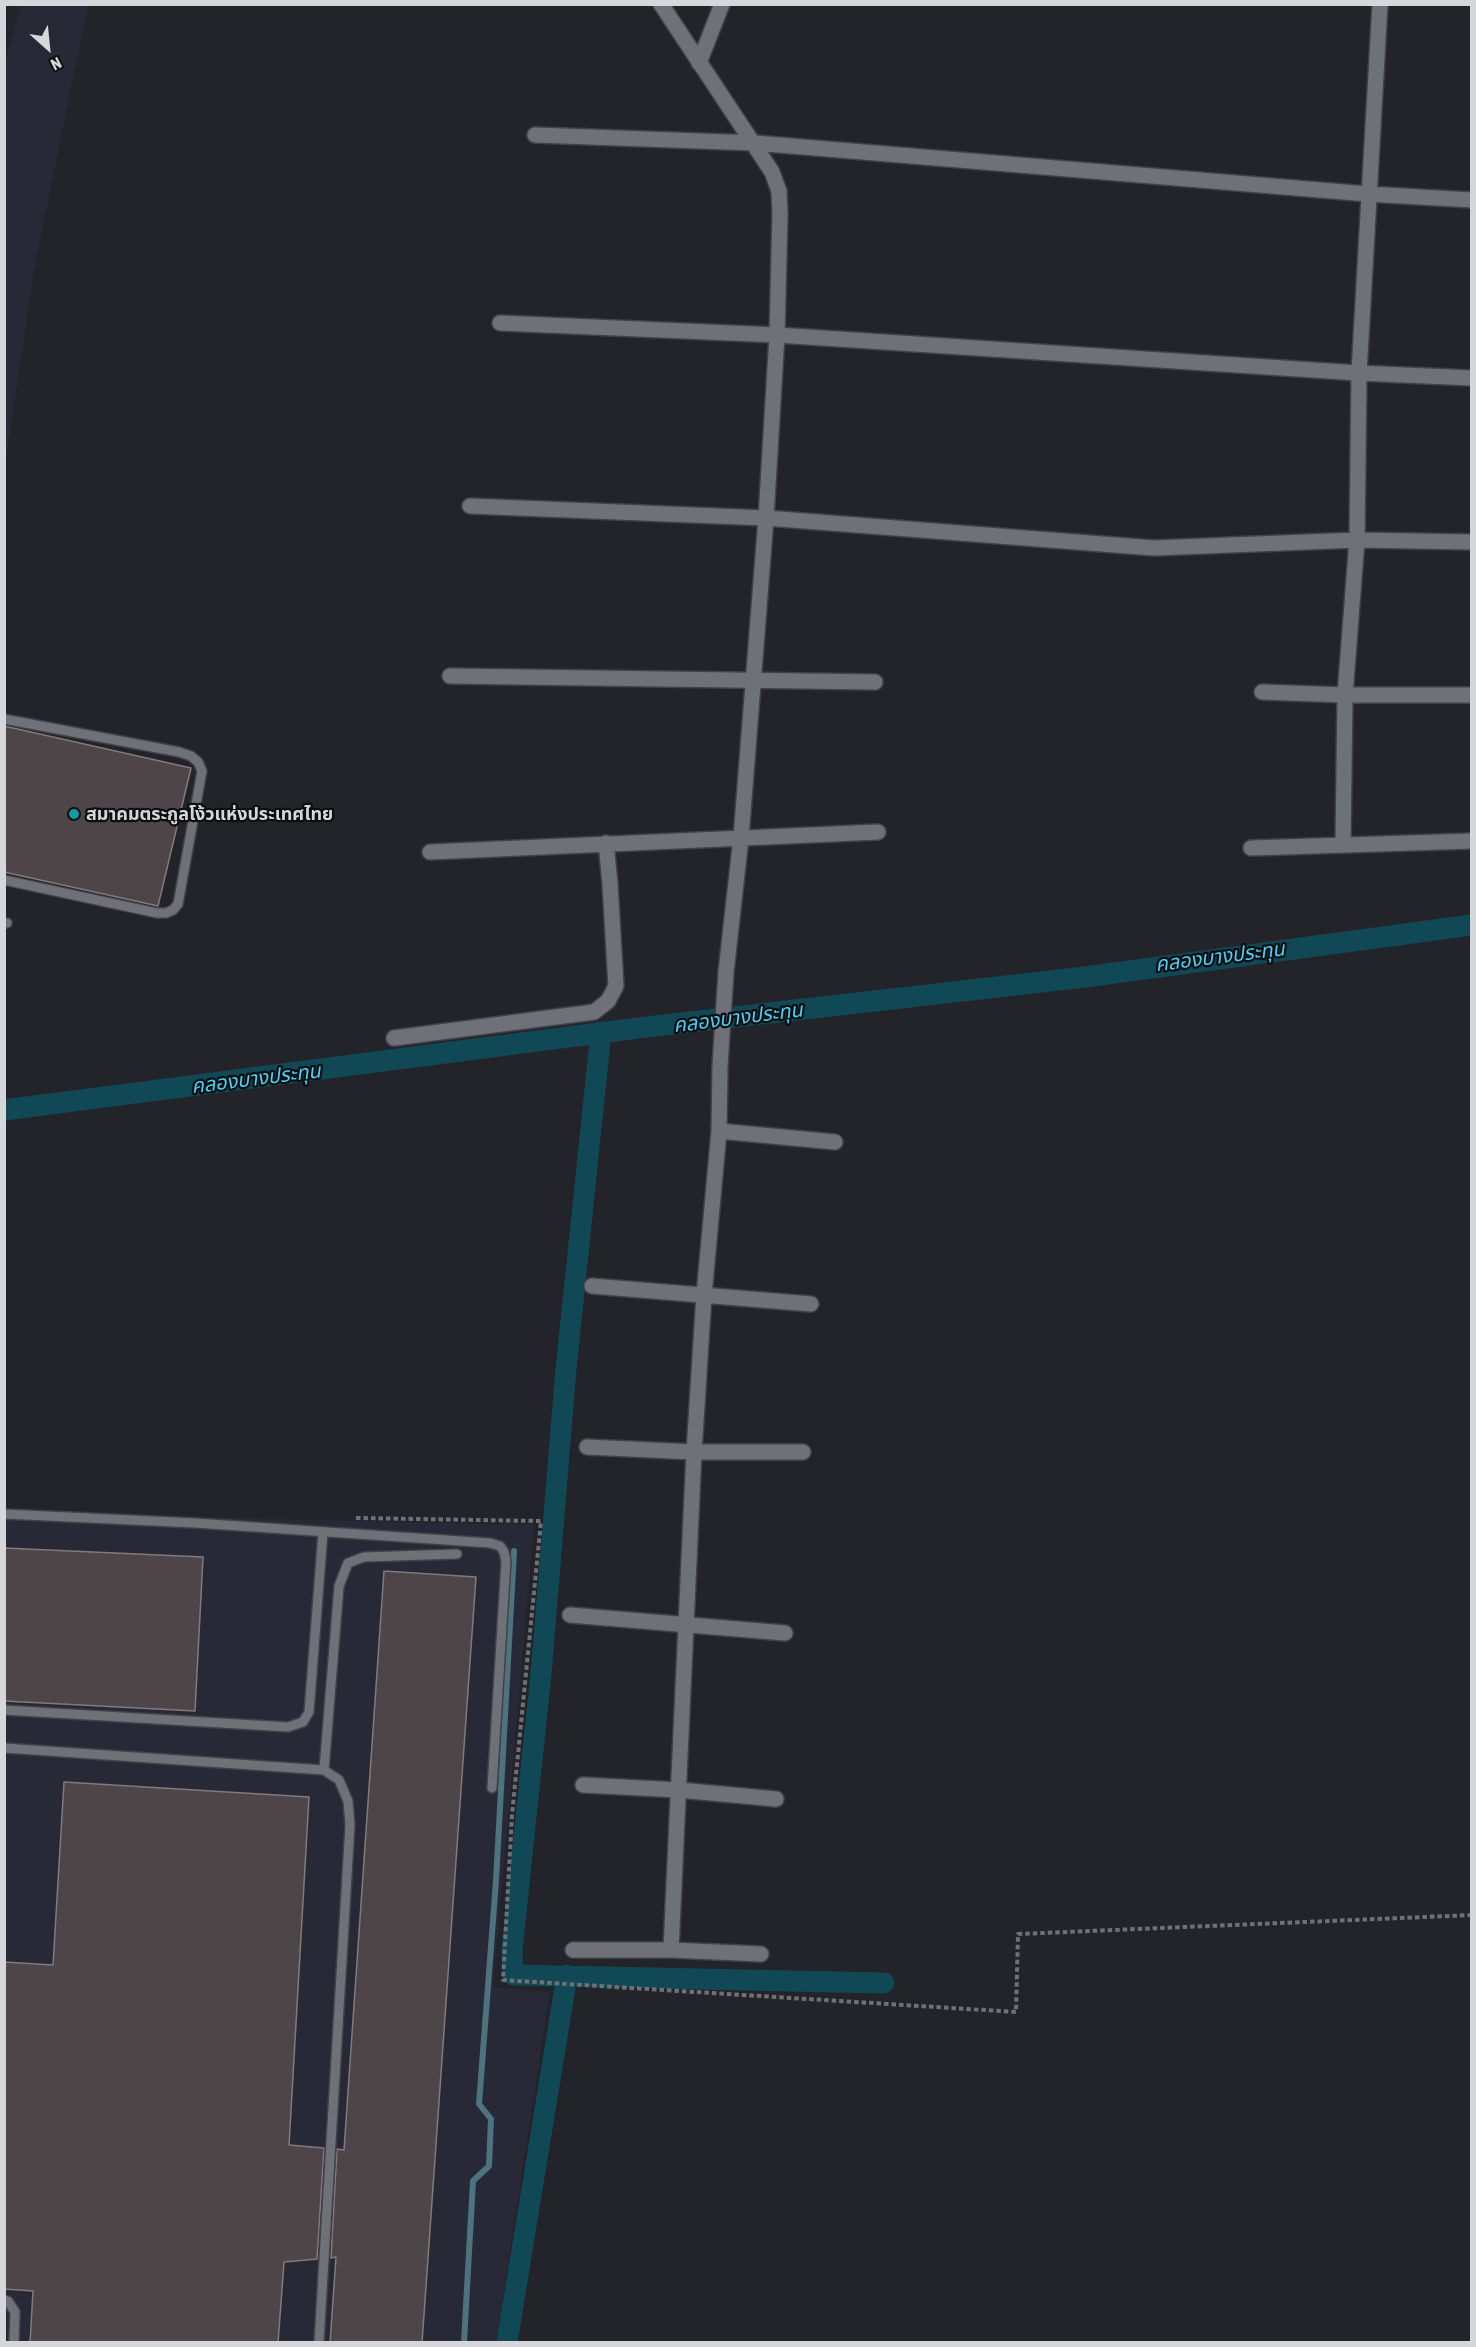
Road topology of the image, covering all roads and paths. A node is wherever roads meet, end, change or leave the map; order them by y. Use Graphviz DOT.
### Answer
graph roads {
  1 [pos="661,4"];
  2 [pos="722,4"];
  3 [pos="1380,4"];
  4 [pos="699,63"];
  5 [pos="535,135"];
  6 [pos="755,143"];
  7 [pos="1368,194"];
  8 [pos="1472,200"];
  9 [pos="500,323"];
  10 [pos="777,335"];
  11 [pos="1359,373"];
  12 [pos="1472,378"];
  13 [pos="470,506"];
  14 [pos="766,518"];
  15 [pos="1357,540"];
  16 [pos="1472,542"];
  17 [pos="450,676"];
  18 [pos="753,681"];
  19 [pos="875,682"];
  20 [pos="1262,692"];
  21 [pos="1345,695"];
  22 [pos="1472,695"];
  23 [pos="4,719"];
  24 [pos="878,832"];
  25 [pos="741,838"];
  26 [pos="1472,841"];
  27 [pos="606,843"];
  28 [pos="1343,845"];
  29 [pos="1251,848"];
  30 [pos="430,852"];
  31 [pos="4,880"];
  32 [pos="394,1038"];
  33 [pos="719,1131"];
  34 [pos="835,1142"];
  35 [pos="592,1286"];
  36 [pos="704,1295"];
  37 [pos="811,1304"];
  38 [pos="587,1447"];
  39 [pos="694,1452"];
  40 [pos="803,1452"];
  41 [pos="4,1514"];
  42 [pos="322,1532"];
  43 [pos="457,1554"];
  44 [pos="570,1615"];
  45 [pos="686,1624"];
  46 [pos="785,1633"];
  47 [pos="4,1710"];
  48 [pos="4,1748"];
  49 [pos="324,1770"];
  50 [pos="583,1785"];
  51 [pos="492,1788"];
  52 [pos="679,1790"];
  53 [pos="776,1799"];
  54 [pos="573,1950"];
  55 [pos="671,1950"];
  56 [pos="761,1954"];
  57 [pos="4,2300"];
  58 [pos="14,2343"];
  59 [pos="319,2343"];
  1 -- 4 [label="street"];
  2 -- 4 [label="street"];
  3 -- 7 [label="street"];
  4 -- 6 [label="street"];
  5 -- 6 [label="street"];
  6 -- 7 [label="street"];
  6 -- 10 [label="street"];
  7 -- 8 [label="street"];
  7 -- 11 [label="street"];
  9 -- 10 [label="street"];
  10 -- 11 [label="street"];
  10 -- 14 [label="street"];
  11 -- 12 [label="street"];
  11 -- 15 [label="street"];
  13 -- 14 [label="street"];
  14 -- 15 [label="street"];
  14 -- 18 [label="street"];
  15 -- 16 [label="street"];
  15 -- 21 [label="street"];
  17 -- 18 [label="street"];
  18 -- 19 [label="street"];
  18 -- 25 [label="street"];
  20 -- 21 [label="street"];
  21 -- 22 [label="street"];
  21 -- 28 [label="street"];
  23 -- 31 [label="lane"];
  24 -- 25 [label="street"];
  25 -- 27 [label="street"];
  25 -- 33 [label="street"];
  26 -- 28 [label="street"];
  27 -- 30 [label="street"];
  27 -- 32 [label="street"];
  28 -- 29 [label="street"];
  33 -- 34 [label="street"];
  33 -- 36 [label="street"];
  35 -- 36 [label="street"];
  36 -- 37 [label="street"];
  36 -- 39 [label="street"];
  38 -- 39 [label="street"];
  39 -- 40 [label="street"];
  39 -- 45 [label="street"];
  41 -- 42 [label="lane"];
  42 -- 47 [label="lane"];
  42 -- 51 [label="lane"];
  43 -- 49 [label="lane"];
  44 -- 45 [label="street"];
  45 -- 46 [label="street"];
  45 -- 52 [label="street"];
  48 -- 49 [label="lane"];
  49 -- 59 [label="lane"];
  50 -- 52 [label="street"];
  52 -- 53 [label="street"];
  52 -- 55 [label="street"];
  54 -- 55 [label="street"];
  55 -- 56 [label="street"];
  57 -- 58 [label="lane"];
}
